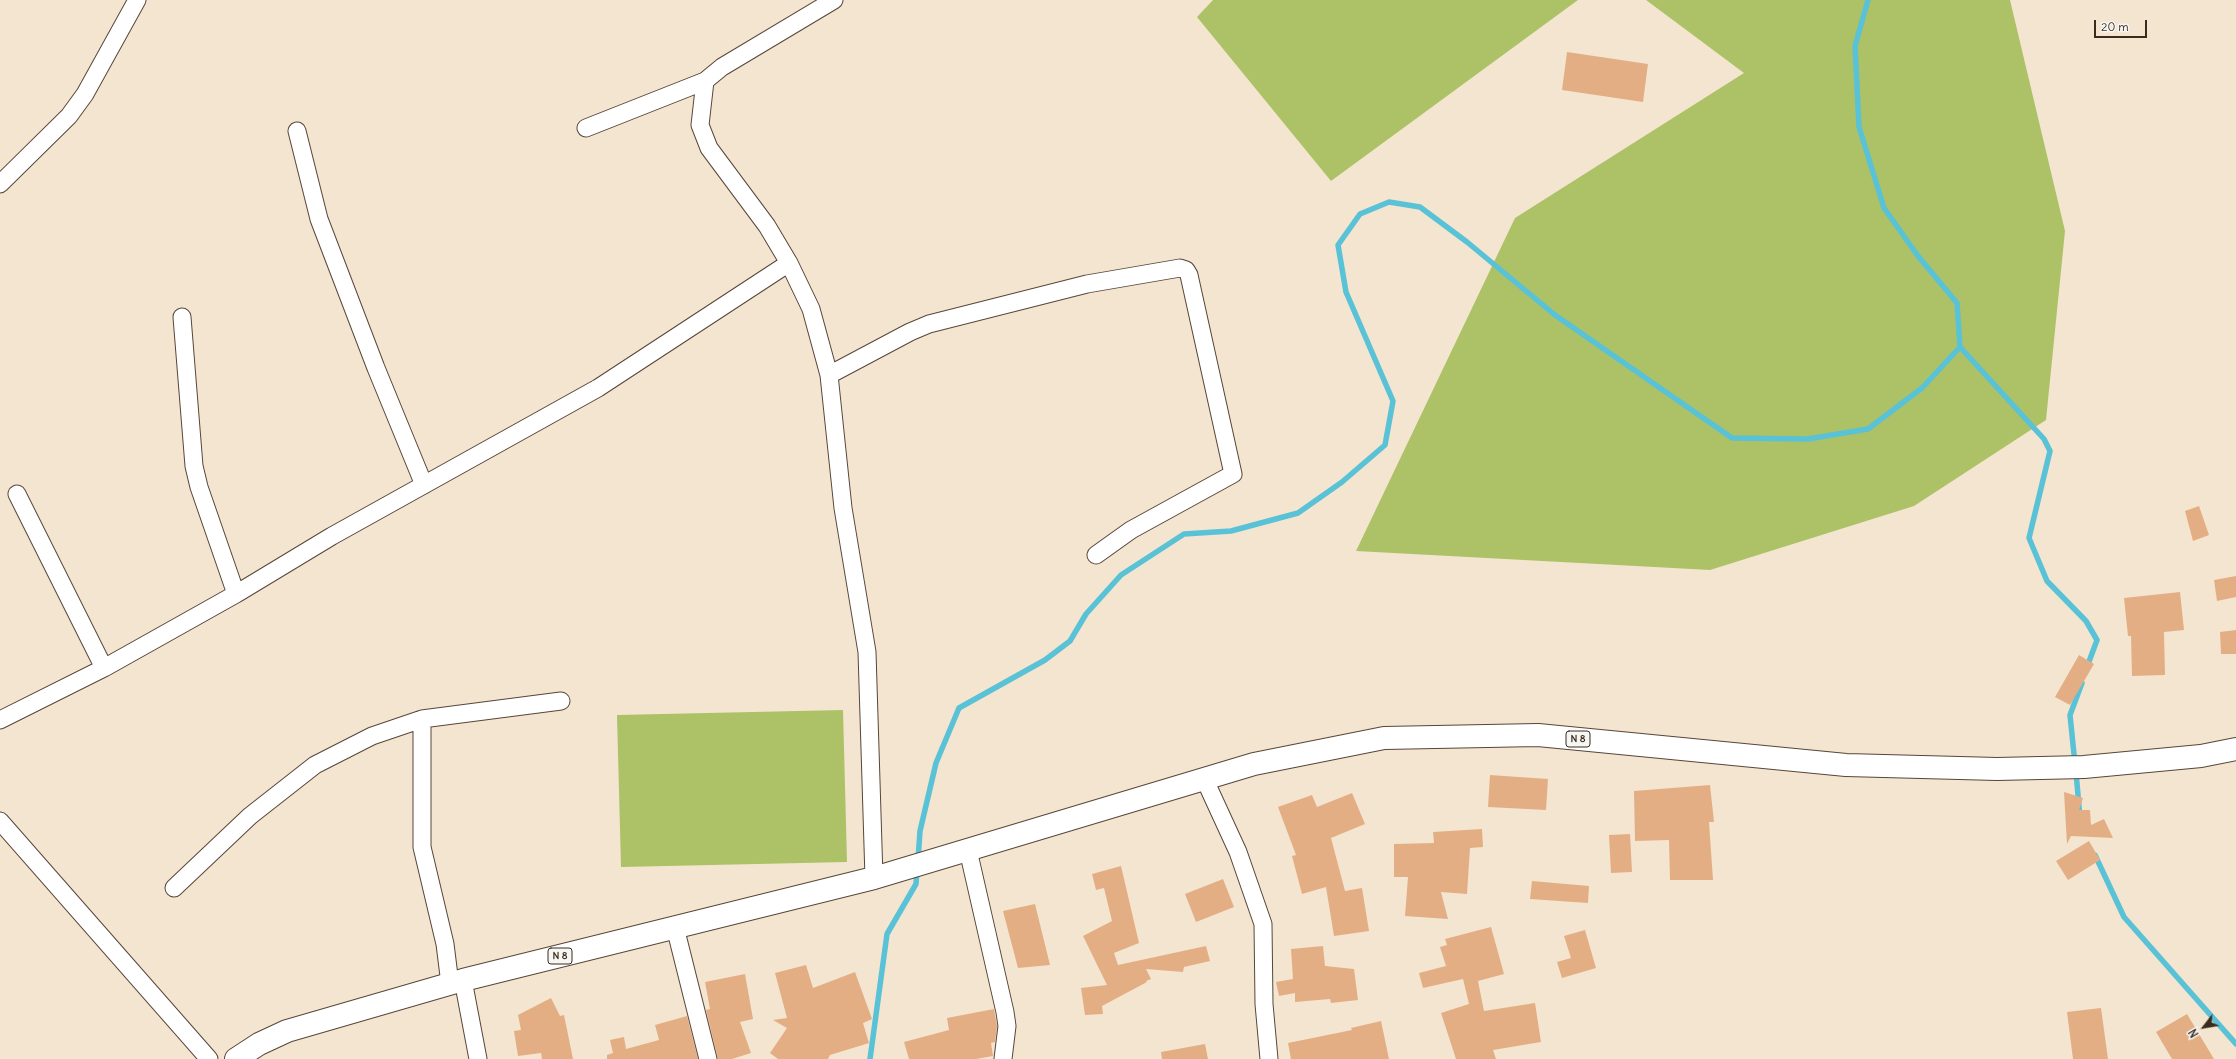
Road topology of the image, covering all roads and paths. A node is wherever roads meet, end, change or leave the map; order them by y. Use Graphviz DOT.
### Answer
graph roads {
  1 [pos="137,0"];
  2 [pos="834,0"];
  3 [pos="705,81"];
  4 [pos="586,128"];
  5 [pos="297,131"];
  6 [pos="0,184"];
  7 [pos="789,263"];
  8 [pos="182,317"];
  9 [pos="829,375"];
  10 [pos="424,484"];
  11 [pos="17,494"];
  12 [pos="1096,555"];
  13 [pos="236,594"];
  14 [pos="104,668"];
  15 [pos="561,701"];
  16 [pos="0,720"];
  17 [pos="422,720"];
  18 [pos="2236,749"];
  19 [pos="1204,778"];
  20 [pos="1,826"];
  21 [pos="968,850"];
  22 [pos="883,875"];
  23 [pos="174,888"];
  24 [pos="675,927"];
  25 [pos="456,982"];
  26 [pos="209,1059"];
  27 [pos="236,1059"];
  28 [pos="478,1059"];
  29 [pos="708,1059"];
  30 [pos="1003,1059"];
  31 [pos="1269,1059"];
  1 -- 6 [label="street"];
  2 -- 3 [label="street"];
  3 -- 4 [label="street"];
  3 -- 7 [label="street"];
  5 -- 10 [label="street"];
  7 -- 9 [label="street"];
  7 -- 10 [label="street"];
  8 -- 13 [label="street"];
  9 -- 12 [label="street"];
  9 -- 22 [label="street"];
  10 -- 13 [label="street"];
  11 -- 14 [label="street"];
  13 -- 14 [label="street"];
  14 -- 16 [label="street"];
  15 -- 17 [label="street"];
  17 -- 23 [label="street"];
  17 -- 25 [label="street"];
  18 -- 19 [label="highway, N 8"];
  19 -- 21 [label="highway, N 8"];
  19 -- 31 [label="street"];
  20 -- 26 [label="street"];
  21 -- 22 [label="highway, N 8"];
  21 -- 30 [label="street"];
  22 -- 24 [label="highway, N 8"];
  24 -- 25 [label="highway, N 8"];
  24 -- 29 [label="street"];
  25 -- 27 [label="highway, N 8"];
  25 -- 28 [label="street"];
}
